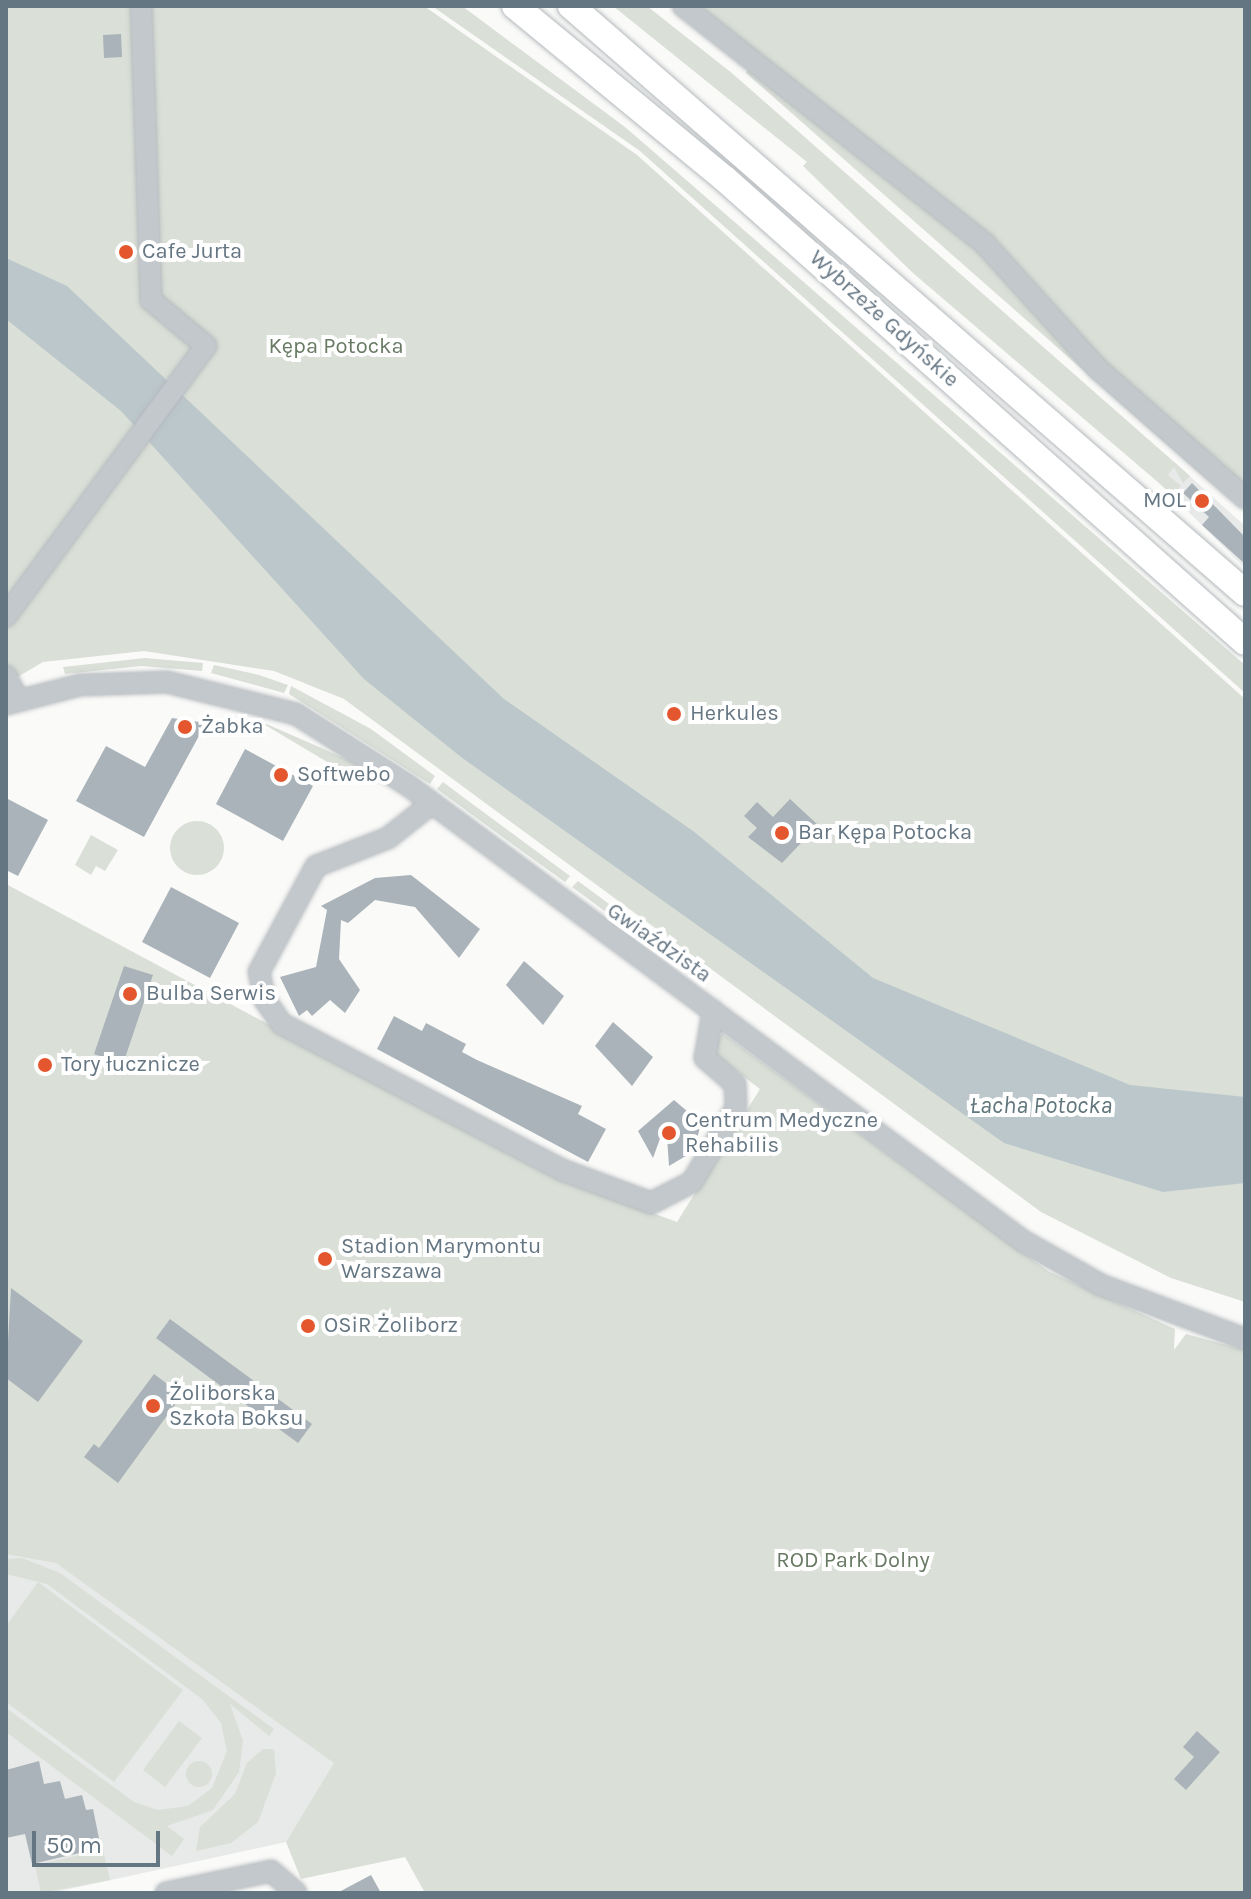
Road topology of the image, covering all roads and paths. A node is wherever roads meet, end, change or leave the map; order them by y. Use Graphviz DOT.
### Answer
graph roads {
  1 [pos="141,6"];
  2 [pos="515,6"];
  3 [pos="571,6"];
  4 [pos="683,6"];
  5 [pos="1245,498"];
  6 [pos="1245,593"];
  7 [pos="6,616"];
  8 [pos="1245,642"];
  9 [pos="6,676"];
  10 [pos="10,705"];
  11 [pos="431,804"];
  12 [pos="713,1011"];
  13 [pos="1245,1339"];
  14 [pos="166,1893"];
  15 [pos="296,1893"];
  1 -- 7 [label="street"];
  2 -- 8 [label="main road, Wybrzeże Gdyńskie"];
  3 -- 6 [label="main road, Wybrzeże Gdyńskie"];
  4 -- 5 [label="street"];
  9 -- 10 [label="street"];
  10 -- 11 [label="street, Gwiaździsta"];
  11 -- 12 [label="street, Gwiaździsta"];
  11 -- 12 [label="street"];
  12 -- 13 [label="street, Gwiaździsta"];
  14 -- 15 [label="street"];
}
